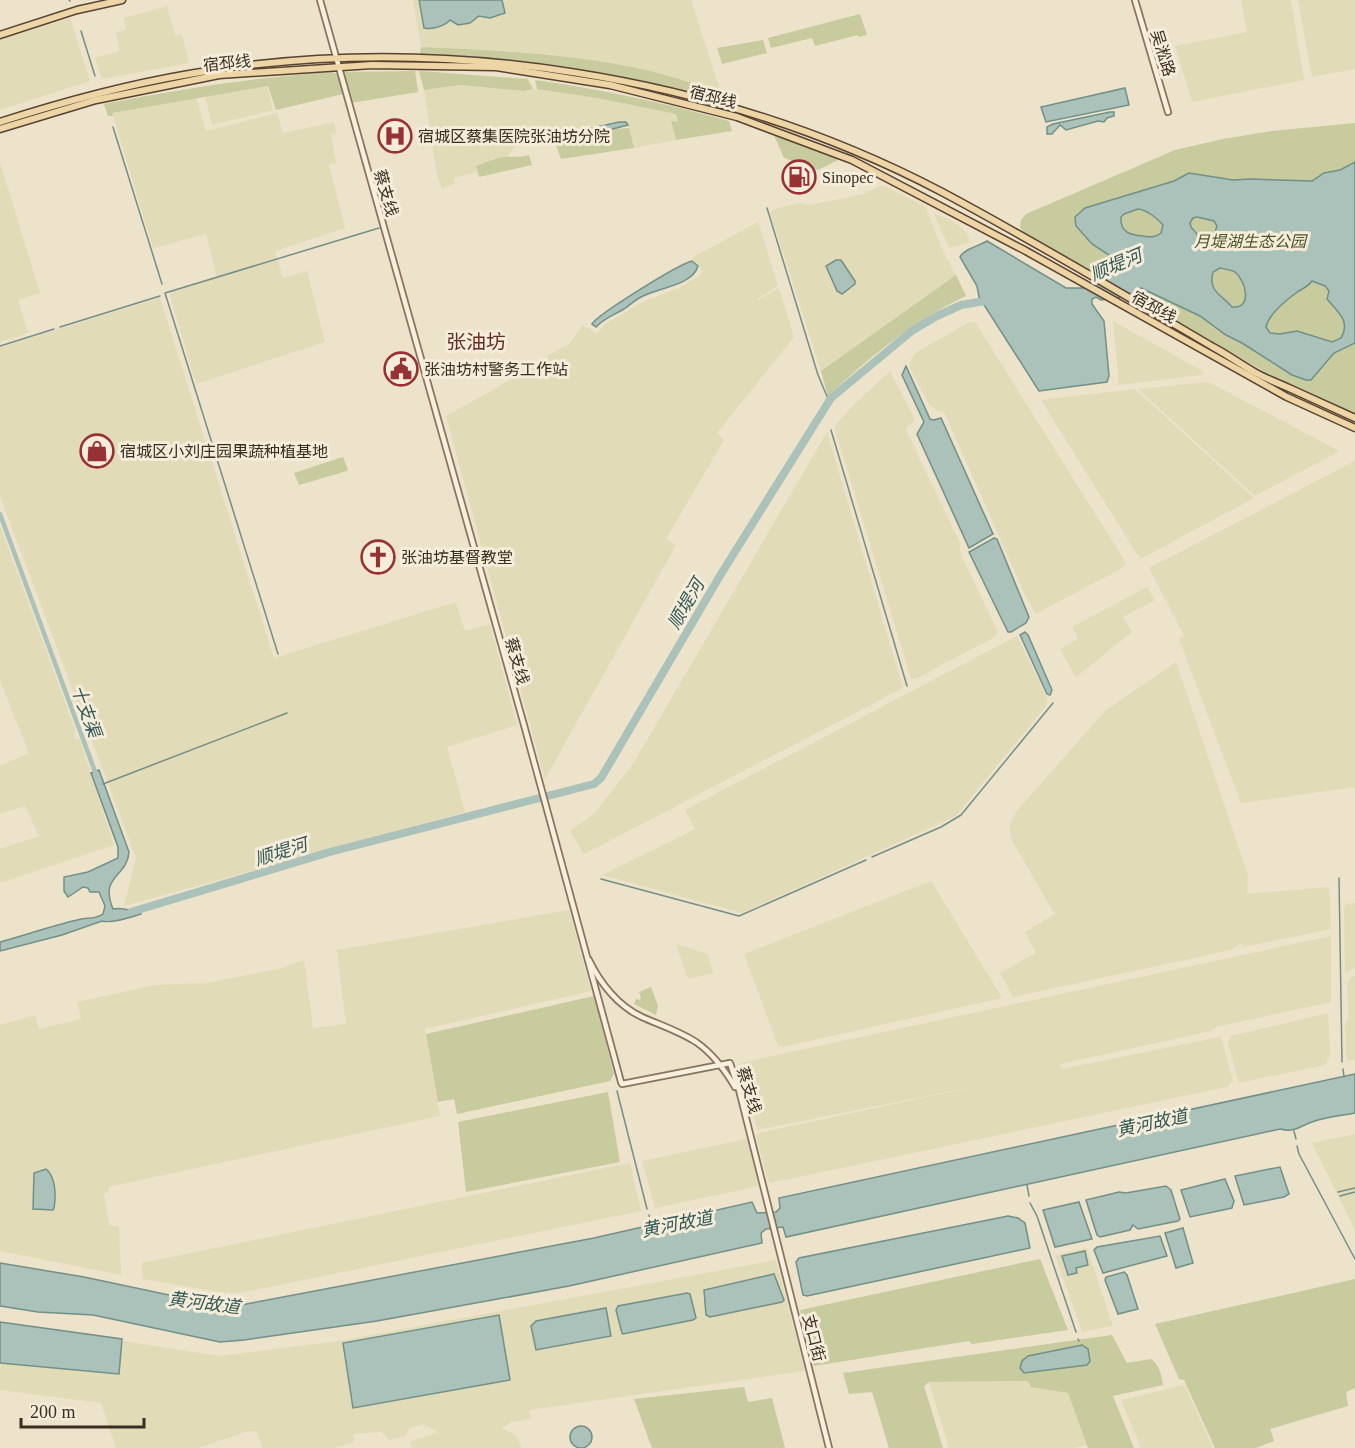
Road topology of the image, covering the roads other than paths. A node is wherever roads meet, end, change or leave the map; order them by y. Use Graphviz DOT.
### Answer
graph roads {
  1 [pos="122,0"];
  2 [pos="320,0"];
  3 [pos="1135,0"];
  4 [pos="0,35"];
  5 [pos="335,59"];
  6 [pos="338,68"];
  7 [pos="1168,112"];
  8 [pos="0,122"];
  9 [pos="0,129"];
  10 [pos="1355,418"];
  11 [pos="1355,428"];
  12 [pos="583,948"];
  13 [pos="720,1065"];
  14 [pos="741,1097"];
  15 [pos="775,1233"];
  16 [pos="829,1448"];
  1 -- 4 [label="main road"];
  2 -- 5 [label="street, 蔡支线"];
  3 -- 7 [label="street, 吴淞路"];
  5 -- 6 [label="street, 蔡支线"];
  5 -- 8 [label="main road, 宿邳线"];
  5 -- 10 [label="main road, 宿邳线"];
  6 -- 9 [label="main road, 宿邳线"];
  6 -- 11 [label="main road, 宿邳线"];
  6 -- 12 [label="street, 蔡支线"];
  12 -- 13 [label="street"];
  12 -- 13 [label="street, 蔡支线"];
  13 -- 14 [label="street"];
  13 -- 14 [label="street, 蔡支线"];
  14 -- 15 [label="street, 蔡支线"];
  15 -- 16 [label="street, 支口街"];
}
